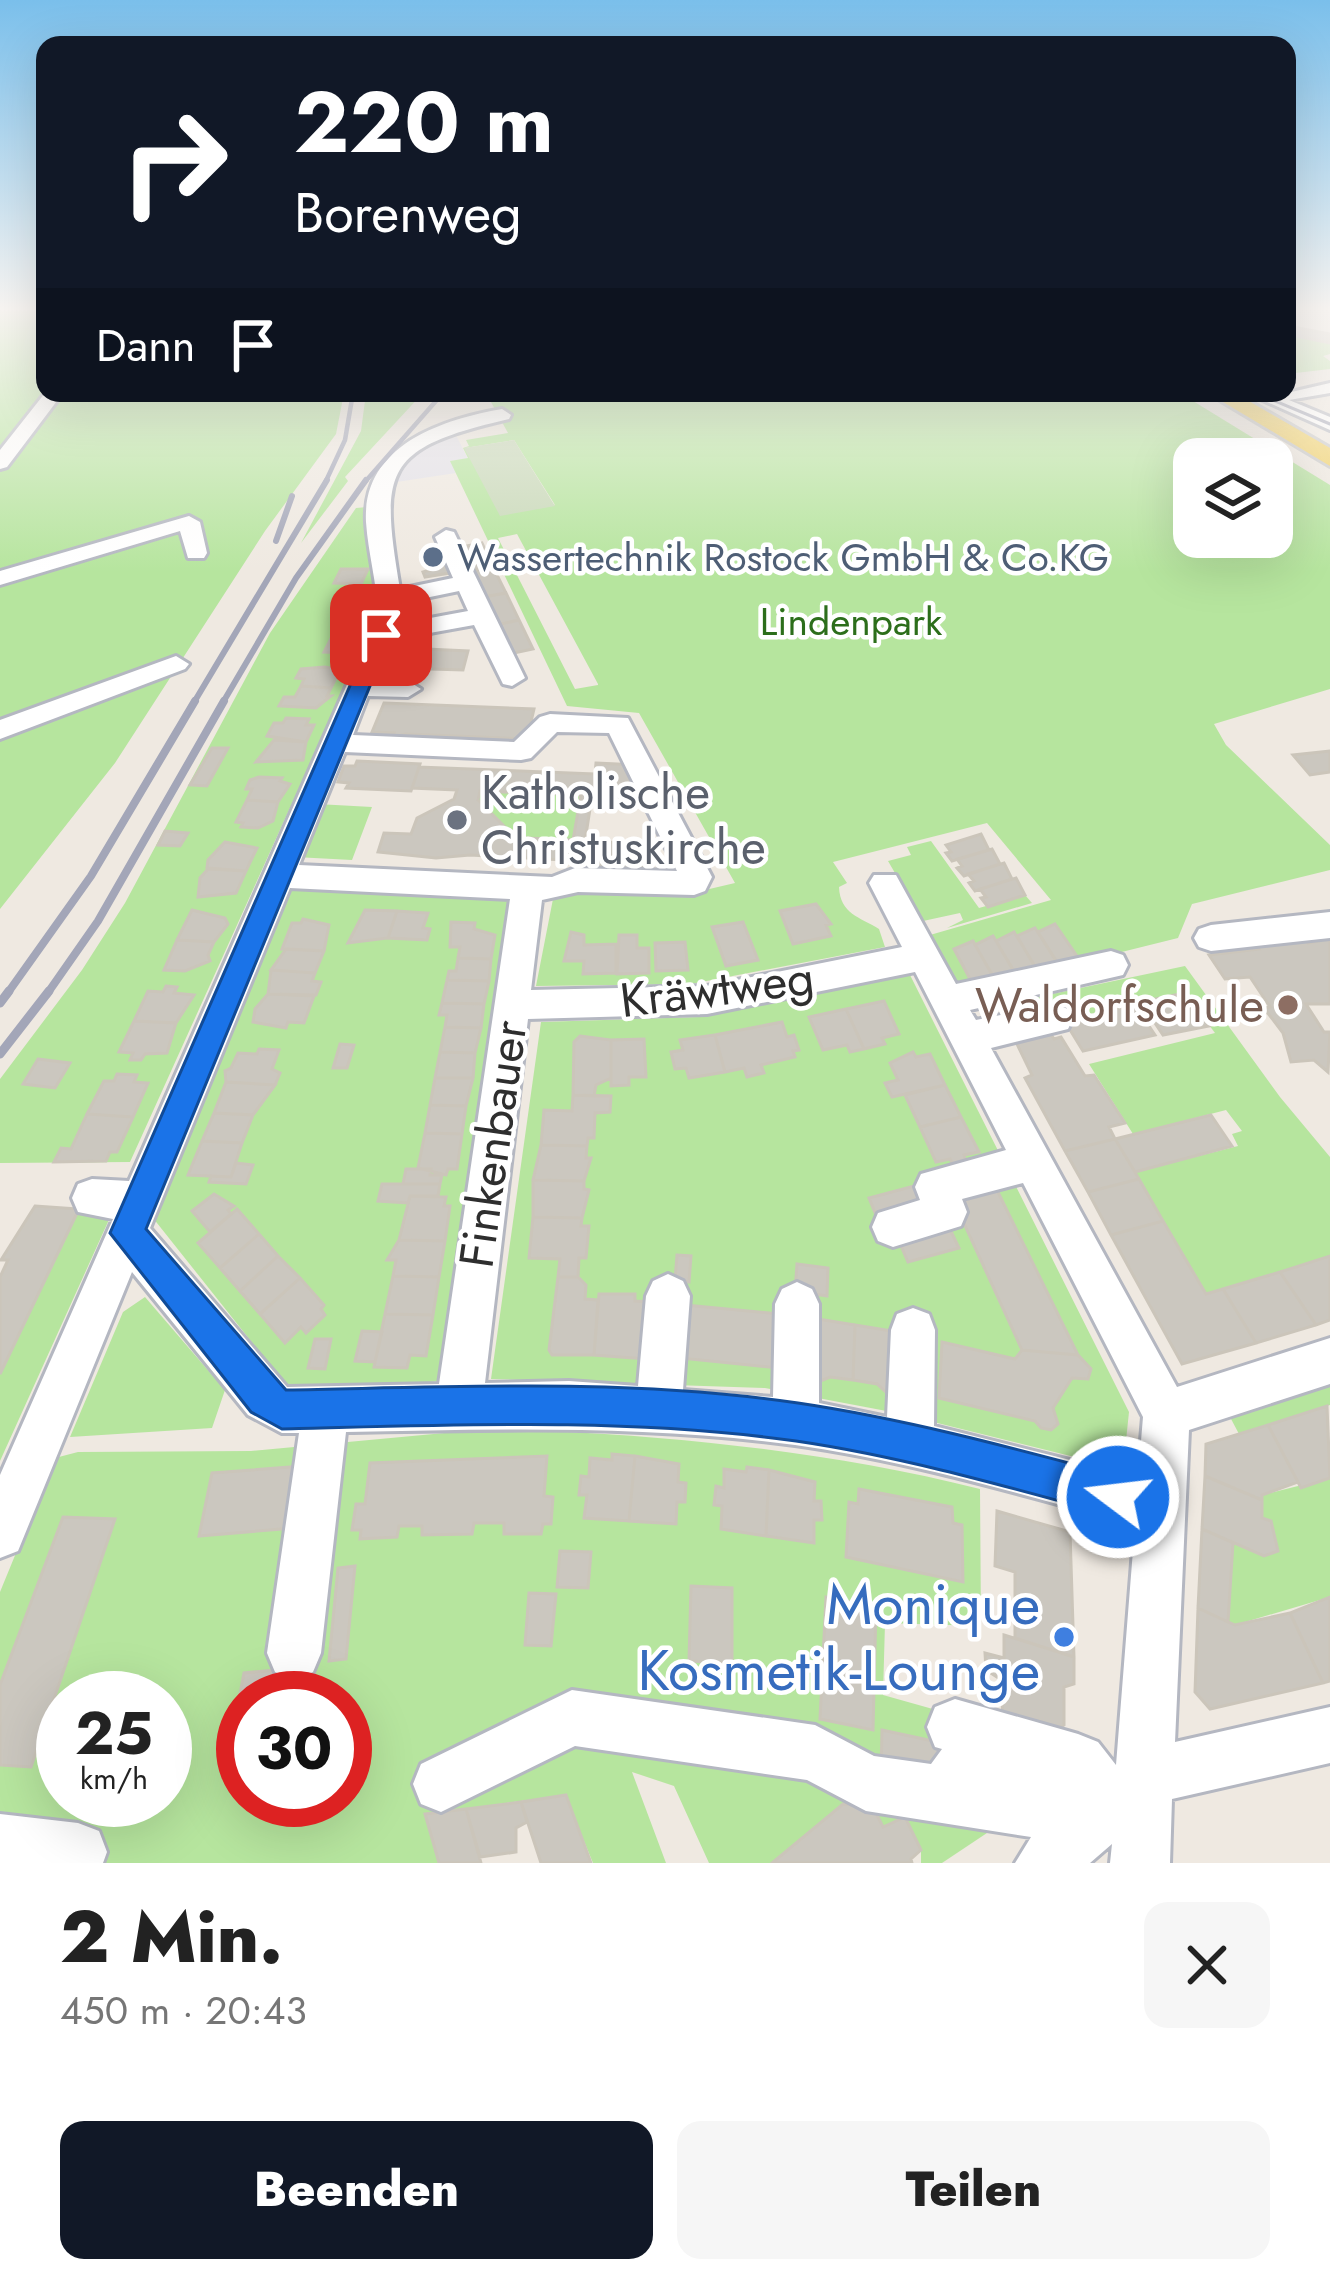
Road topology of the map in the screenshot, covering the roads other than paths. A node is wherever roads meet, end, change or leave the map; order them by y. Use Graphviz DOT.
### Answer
graph roads {
  1 [pos="47,402"];
  2 [pos="1235,402"];
  3 [pos="1286,402"];
  4 [pos="438,413"];
  5 [pos="502,416"];
  6 [pos="1330,420"];
  7 [pos="428,445"];
  8 [pos="1325,452"];
  9 [pos="0,463"];
  10 [pos="446,537"];
  11 [pos="196,553"];
  12 [pos="0,578"];
  13 [pos="467,582"];
  14 [pos="390,598"];
  15 [pos="482,616"];
  16 [pos="381,635"];
  17 [pos="176,664"];
  18 [pos="512,678"];
  19 [pos="358,688"];
  20 [pos="408,689"];
  21 [pos="0,730"];
  22 [pos="335,743"];
  23 [pos="278,876"];
  24 [pos="885,884"];
  25 [pos="523,886"];
  26 [pos="1330,925"];
  27 [pos="1210,938"];
  28 [pos="922,957"];
  29 [pos="1112,965"];
  30 [pos="944,1000"];
  31 [pos="512,1005"];
  32 [pos="1055,1019"];
  33 [pos="964,1038"];
  34 [pos="1030,1163"];
  35 [pos="92,1198"];
  36 [pos="134,1217"];
  37 [pos="893,1227"];
  38 [pos="668,1296"];
  39 [pos="797,1304"];
  40 [pos="913,1330"];
  41 [pos="1330,1361"];
  42 [pos="459,1403"];
  43 [pos="659,1409"];
  44 [pos="325,1411"];
  45 [pos="1166,1414"];
  46 [pos="796,1422"];
  47 [pos="910,1445"];
  48 [pos="1161,1508"];
  49 [pos="0,1533"];
  50 [pos="294,1653"];
  51 [pos="1330,1735"];
  52 [pos="956,1750"];
  53 [pos="1097,1783"];
  54 [pos="441,1784"];
  55 [pos="0,1843"];
  56 [pos="78,1852"];
  57 [pos="1045,1863"];
  58 [pos="1140,1863"];
  1 -- 9 [label="street"];
  2 -- 8 [label="main road"];
  3 -- 6 [label="street"];
  4 -- 7 [label="street"];
  5 -- 7 [label="street"];
  7 -- 14 [label="street"];
  10 -- 13 [label="street"];
  11 -- 12 [label="street"];
  13 -- 14 [label="street"];
  13 -- 15 [label="street"];
  14 -- 16 [label="street"];
  15 -- 16 [label="street"];
  15 -- 18 [label="street"];
  16 -- 19 [label="street"];
  17 -- 21 [label="street"];
  19 -- 20 [label="street"];
  19 -- 22 [label="street"];
  22 -- 23 [label="street"];
  22 -- 25 [label="street"];
  23 -- 25 [label="street"];
  23 -- 36 [label="street"];
  24 -- 28 [label="street"];
  25 -- 31 [label="street, Finkenbauer"];
  26 -- 27 [label="street"];
  28 -- 30 [label="street"];
  28 -- 31 [label="street, Kräwtweg"];
  29 -- 30 [label="street"];
  30 -- 33 [label="street"];
  31 -- 42 [label="street, Finkenbauer"];
  32 -- 33 [label="street"];
  33 -- 34 [label="street"];
  34 -- 37 [label="street"];
  34 -- 45 [label="street"];
  35 -- 36 [label="street"];
  36 -- 44 [label="street"];
  36 -- 49 [label="street"];
  38 -- 43 [label="street"];
  39 -- 46 [label="street"];
  40 -- 47 [label="street"];
  41 -- 45 [label="street"];
  42 -- 43 [label="street"];
  42 -- 44 [label="street"];
  43 -- 46 [label="street"];
  44 -- 50 [label="street"];
  45 -- 48 [label="street"];
  46 -- 47 [label="street"];
  47 -- 48 [label="street"];
  48 -- 53 [label="street"];
  51 -- 53 [label="street"];
  52 -- 53 [label="street"];
  53 -- 54 [label="street"];
  53 -- 57 [label="street"];
  53 -- 58 [label="street"];
  55 -- 56 [label="street"];
}
